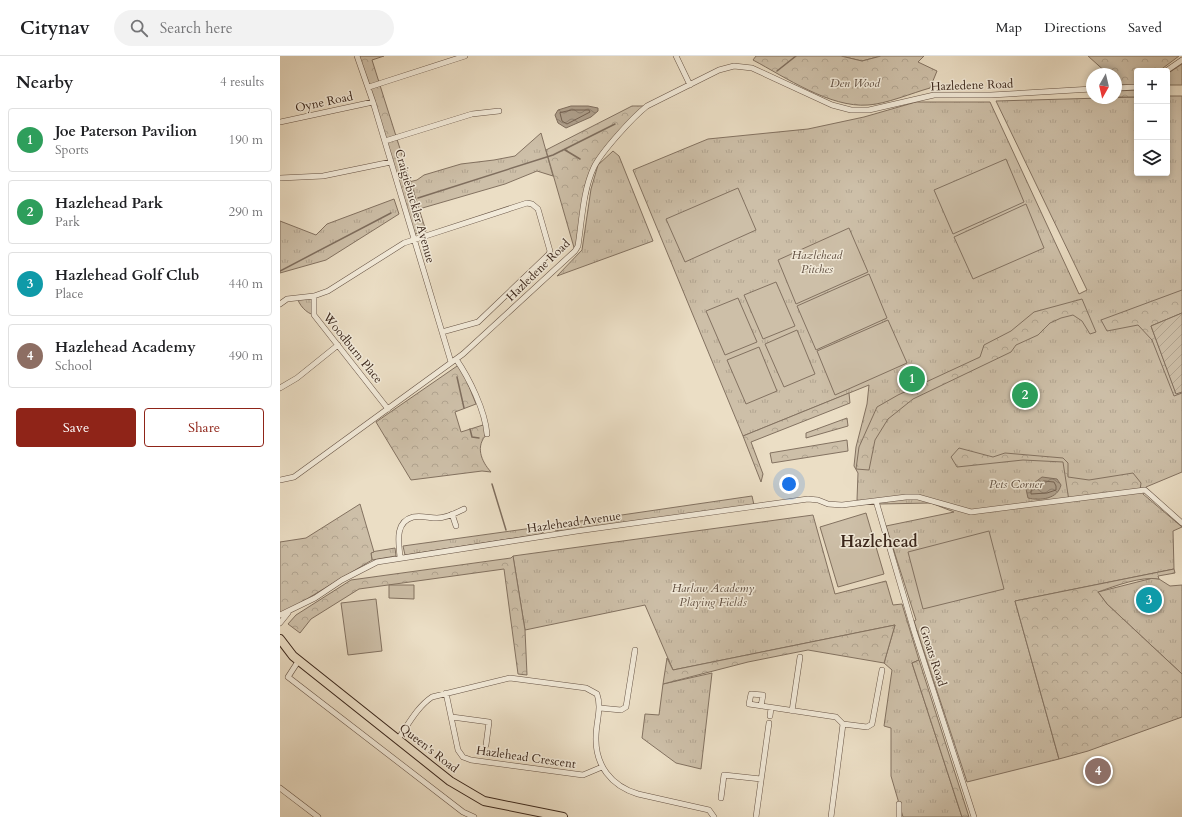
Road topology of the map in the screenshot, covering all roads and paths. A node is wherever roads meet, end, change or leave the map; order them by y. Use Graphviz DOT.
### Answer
graph roads {
  1 [pos="357,56"];
  2 [pos="466,56"];
  3 [pos="676,56"];
  4 [pos="1182,60"];
  5 [pos="1170,68"];
  6 [pos="690,85"];
  7 [pos="369,87"];
  8 [pos="1134,87"];
  9 [pos="1122,88"];
  10 [pos="1086,89"];
  11 [pos="373,102"];
  12 [pos="499,111"];
  13 [pos="280,122"];
  14 [pos="385,141"];
  15 [pos="391,162"];
  16 [pos="280,178"];
  17 [pos="414,239"];
  18 [pos="314,296"];
  19 [pos="280,304"];
  20 [pos="442,332"];
  21 [pos="338,345"];
  22 [pos="456,359"];
  23 [pos="451,362"];
  24 [pos="280,388"];
  25 [pos="388,409"];
  26 [pos="487,434"];
  27 [pos="280,480"];
  28 [pos="876,501"];
  29 [pos="464,509"];
  30 [pos="452,514"];
  31 [pos="1182,523"];
  32 [pos="456,526"];
  33 [pos="400,557"];
  34 [pos="288,612"];
  35 [pos="280,615"];
  36 [pos="280,624"];
  37 [pos="280,639"];
  38 [pos="635,650"];
  39 [pos="280,651"];
  40 [pos="800,657"];
  41 [pos="296,660"];
  42 [pos="882,670"];
  43 [pos="446,693"];
  44 [pos="761,706"];
  45 [pos="600,708"];
  46 [pos="772,708"];
  47 [pos="792,711"];
  48 [pos="770,716"];
  49 [pos="452,717"];
  50 [pos="769,723"];
  51 [pos="844,724"];
  52 [pos="398,739"];
  53 [pos="486,745"];
  54 [pos="602,767"];
  55 [pos="761,779"];
  56 [pos="280,788"];
  57 [pos="721,798"];
  58 [pos="899,804"];
  59 [pos="315,816"];
  60 [pos="474,817"];
  61 [pos="562,817"];
  62 [pos="714,817"];
  63 [pos="756,817"];
  64 [pos="831,817"];
  65 [pos="899,817"];
  66 [pos="974,817"];
  1 -- 7 [label="street, Craigiebuckler Avenue"];
  2 -- 7 [label="street"];
  3 -- 6 [label="street"];
  4 -- 5 [label="street"];
  6 -- 10 [label="street, Hazledene Road"];
  6 -- 22 [label="street, Hazledene Road"];
  7 -- 11 [label="street, Craigiebuckler Avenue"];
  8 -- 9 [label="street"];
  11 -- 13 [label="street, Oyne Road"];
  11 -- 14 [label="street, Craigiebuckler Avenue"];
  12 -- 14 [label="street"];
  14 -- 15 [label="street, Craigiebuckler Avenue"];
  15 -- 16 [label="street"];
  15 -- 17 [label="street, Craigiebuckler Avenue"];
  17 -- 18 [label="street"];
  17 -- 20 [label="street, Craigiebuckler Avenue"];
  17 -- 20 [label="street"];
  18 -- 19 [label="street"];
  18 -- 21 [label="street, Woodburn Place"];
  20 -- 23 [label="street, Craigiebuckler Avenue"];
  21 -- 24 [label="street"];
  21 -- 25 [label="street, Woodburn Place"];
  22 -- 23 [label="street, Hazledene Road"];
  22 -- 26 [label="street"];
  23 -- 25 [label="street, Hazledene Road"];
  25 -- 27 [label="street, Hazledene Road"];
  28 -- 31 [label="street, Hazlehead Avenue"];
  28 -- 33 [label="street, Hazlehead Avenue"];
  28 -- 66 [label="street, Groats Road"];
  29 -- 30 [label="street"];
  30 -- 32 [label="street"];
  30 -- 33 [label="street"];
  33 -- 34 [label="street, Hazlehead Avenue"];
  34 -- 35 [label="street, Hazlehead Avenue"];
  34 -- 36 [label="street, Hazlehead Avenue"];
  37 -- 41 [label="main road, Queen's Road"];
  38 -- 45 [label="street"];
  39 -- 41 [label="main road, Queen's Road"];
  40 -- 47 [label="street"];
  41 -- 52 [label="main road, Queen's Road"];
  41 -- 60 [label="street"];
  42 -- 51 [label="street"];
  43 -- 45 [label="street"];
  43 -- 49 [label="street, Hazlehead Crescent"];
  43 -- 52 [label="street"];
  44 -- 46 [label="street"];
  45 -- 54 [label="street"];
  46 -- 47 [label="street"];
  46 -- 48 [label="street"];
  47 -- 51 [label="street"];
  49 -- 53 [label="street, Hazlehead Crescent"];
  49 -- 54 [label="street, Hazlehead Crescent"];
  50 -- 55 [label="street"];
  51 -- 64 [label="street"];
  52 -- 61 [label="main road, Queen's Road"];
  54 -- 62 [label="street"];
  55 -- 57 [label="street"];
  55 -- 63 [label="street"];
  56 -- 59 [label="street"];
  58 -- 65 [label="street"];
}
